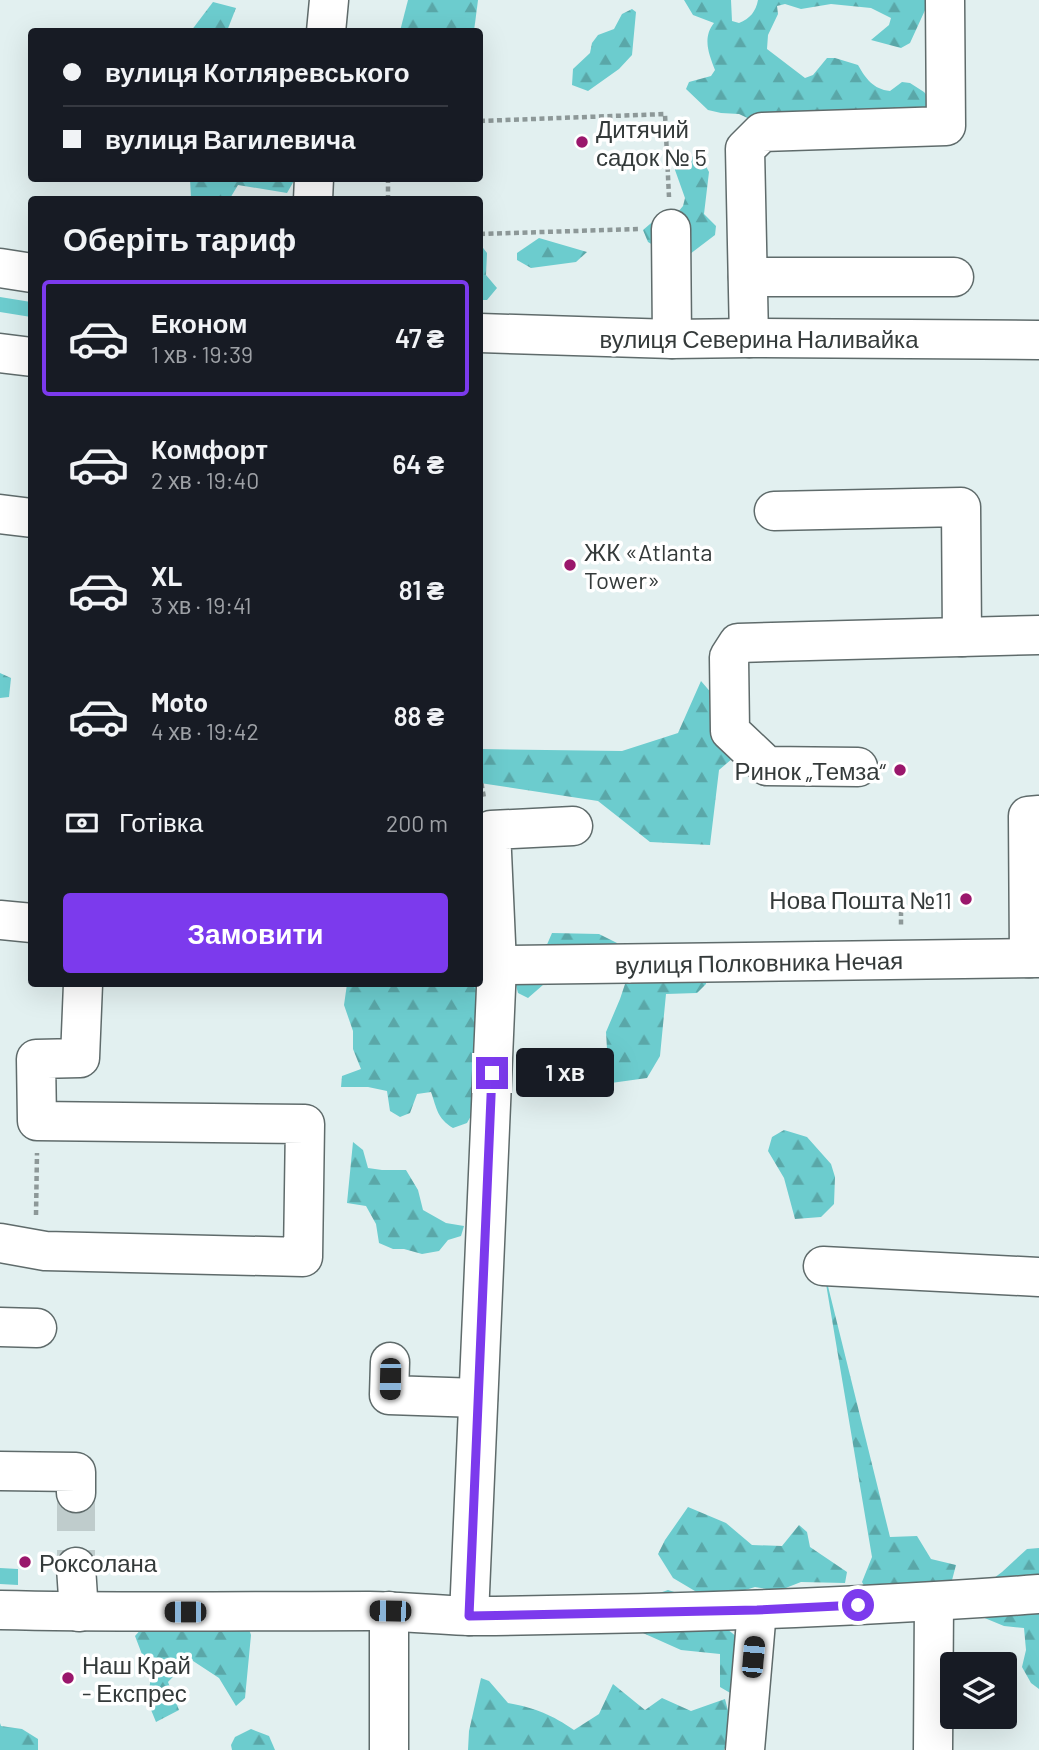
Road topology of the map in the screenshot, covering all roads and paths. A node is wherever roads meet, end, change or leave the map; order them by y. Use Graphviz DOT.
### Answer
graph roads {
  1 [pos="329,0"];
  2 [pos="945,0"];
  3 [pos="326,28"];
  4 [pos="483,121"];
  5 [pos="671,229"];
  6 [pos="483,234"];
  7 [pos="0,268"];
  8 [pos="28,272"];
  9 [pos="748,277"];
  10 [pos="954,277"];
  11 [pos="483,333"];
  12 [pos="750,338"];
  13 [pos="672,339"];
  14 [pos="1039,341"];
  15 [pos="0,353"];
  16 [pos="28,356"];
  17 [pos="774,510"];
  18 [pos="0,514"];
  19 [pos="28,518"];
  20 [pos="1039,635"];
  21 [pos="962,637"];
  22 [pos="858,767"];
  23 [pos="1039,815"];
  24 [pos="573,826"];
  25 [pos="0,920"];
  26 [pos="28,923"];
  27 [pos="1034,958"];
  28 [pos="488,965"];
  29 [pos="83,987"];
  30 [pos="37,1121"];
  31 [pos="18,1247"];
  32 [pos="823,1266"];
  33 [pos="1039,1277"];
  34 [pos="0,1327"];
  35 [pos="37,1328"];
  36 [pos="390,1362"];
  37 [pos="478,1398"];
  38 [pos="0,1471"];
  39 [pos="76,1493"];
  40 [pos="76,1567"];
  41 [pos="1039,1594"];
  42 [pos="934,1602"];
  43 [pos="0,1610"];
  44 [pos="757,1610"];
  45 [pos="390,1611"];
  46 [pos="79,1612"];
  47 [pos="469,1616"];
  48 [pos="389,1750"];
  49 [pos="746,1750"];
  50 [pos="933,1750"];
  1 -- 3 [label="street"];
  2 -- 9 [label="street"];
  4 -- 5 [label="path"];
  5 -- 6 [label="path"];
  5 -- 13 [label="street"];
  7 -- 8 [label="street"];
  9 -- 10 [label="street"];
  9 -- 12 [label="street"];
  11 -- 13 [label="street, вулиця Северина Наливайка"];
  12 -- 13 [label="street, вулиця Северина Наливайка"];
  12 -- 14 [label="street, вулиця Северина Наливайка"];
  15 -- 16 [label="street"];
  17 -- 21 [label="street"];
  18 -- 19 [label="street"];
  20 -- 21 [label="street"];
  21 -- 22 [label="street"];
  23 -- 27 [label="street"];
  24 -- 28 [label="street"];
  25 -- 26 [label="street"];
  27 -- 28 [label="street, вулиця Полковника Нечая"];
  28 -- 37 [label="street"];
  29 -- 30 [label="street"];
  30 -- 31 [label="path"];
  30 -- 31 [label="street"];
  32 -- 33 [label="street"];
  34 -- 35 [label="street"];
  36 -- 37 [label="street"];
  37 -- 47 [label="street"];
  38 -- 39 [label="street"];
  40 -- 46 [label="street"];
  41 -- 42 [label="street"];
  42 -- 44 [label="street"];
  42 -- 50 [label="street"];
  43 -- 46 [label="street"];
  44 -- 47 [label="street"];
  44 -- 49 [label="street"];
  45 -- 46 [label="street"];
  45 -- 47 [label="street"];
  45 -- 48 [label="street"];
}
